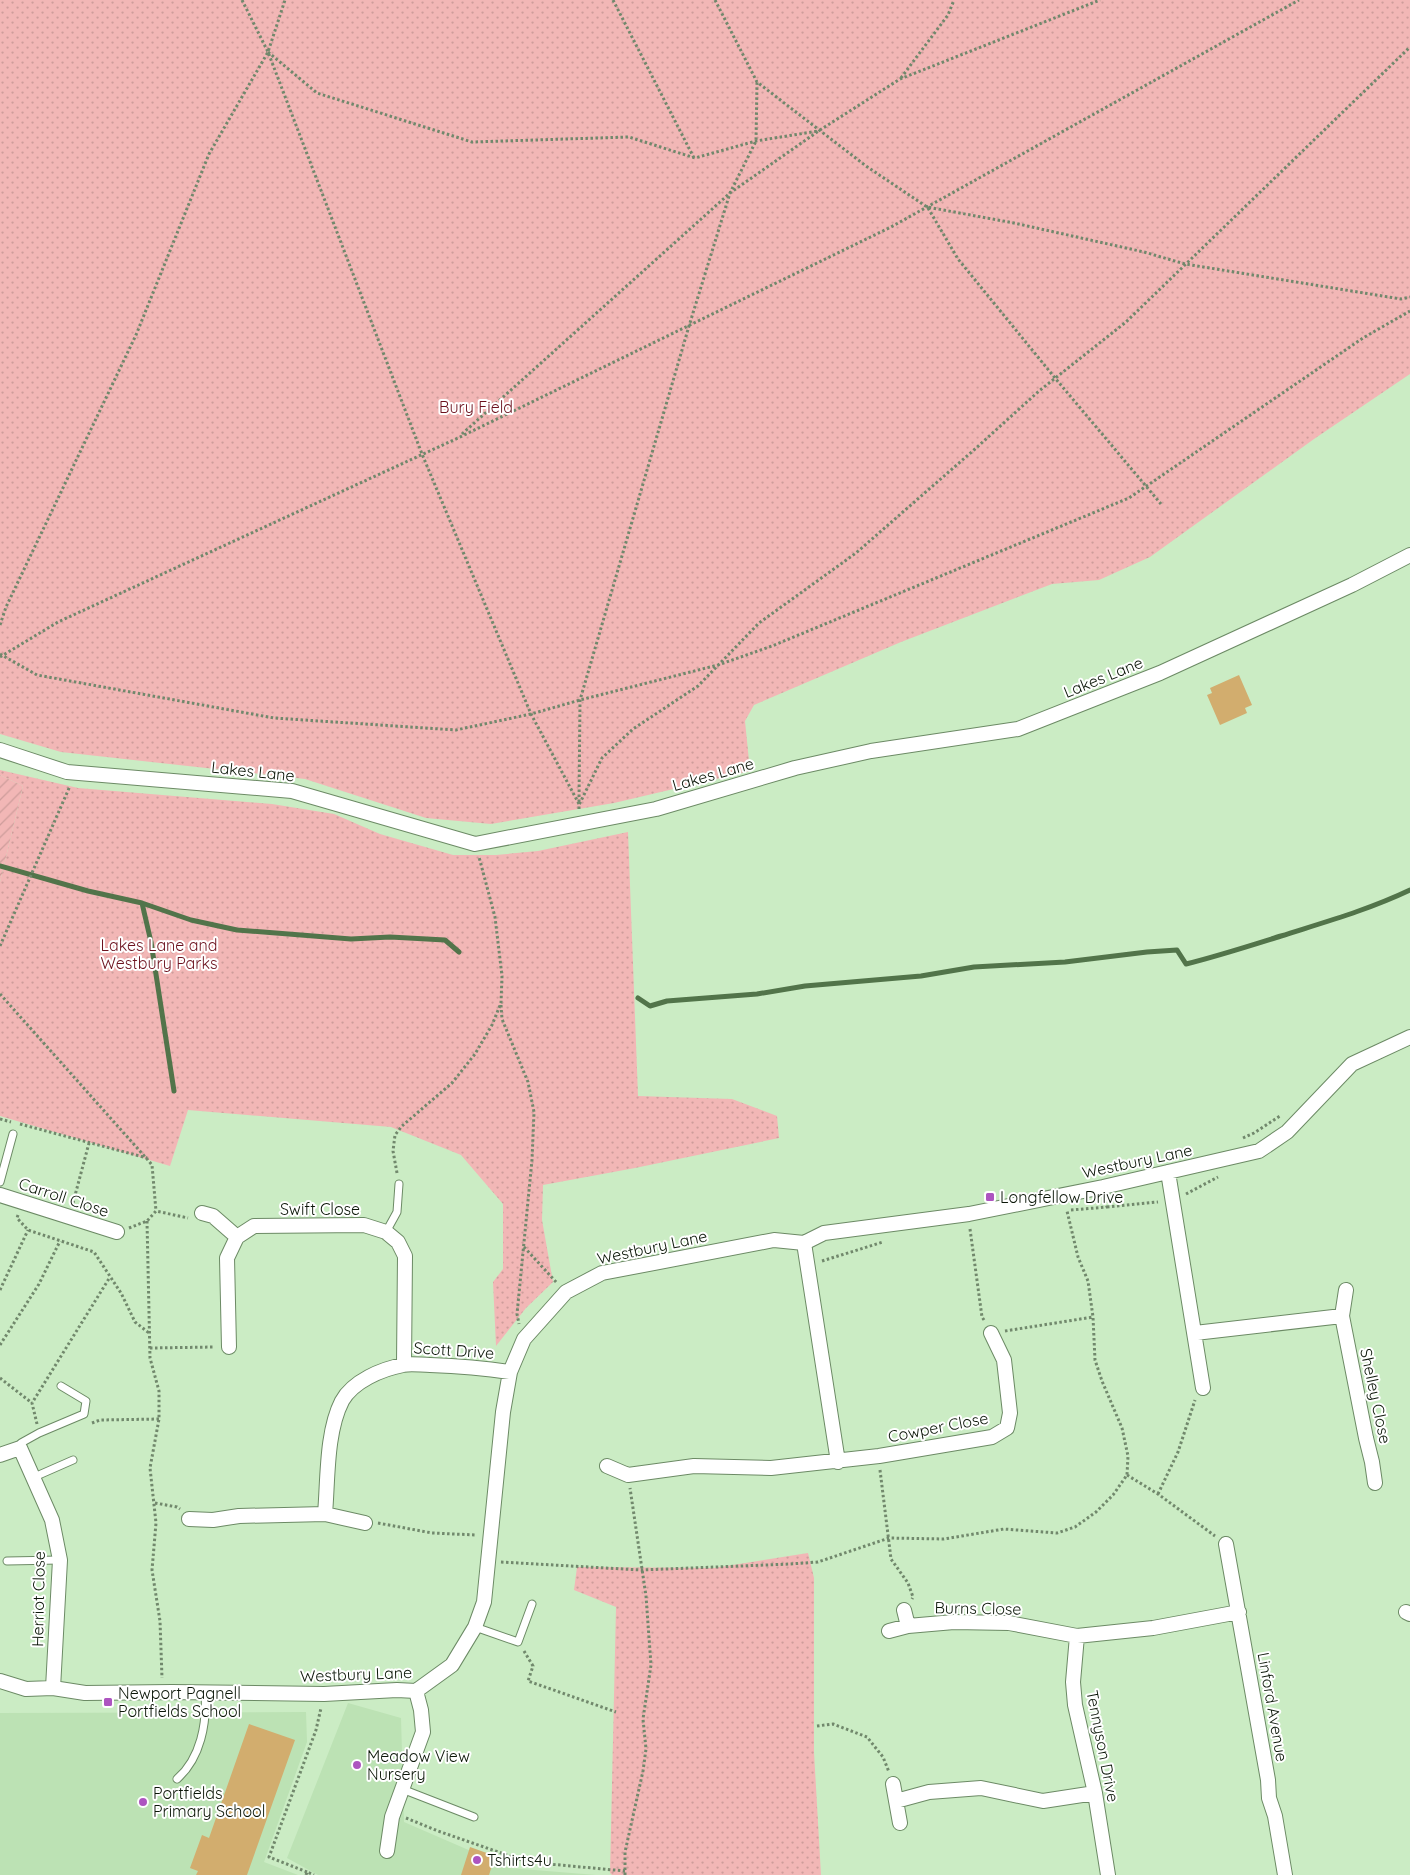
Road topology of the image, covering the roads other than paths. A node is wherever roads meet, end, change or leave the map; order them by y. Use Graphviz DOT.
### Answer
graph roads {
  1 [pos="1410,555"];
  2 [pos="0,750"];
  3 [pos="1410,1037"];
  4 [pos="13,1134"];
  5 [pos="1168,1172"];
  6 [pos="0,1182"];
  7 [pos="400,1184"];
  8 [pos="0,1195"];
  9 [pos="202,1213"];
  10 [pos="117,1232"];
  11 [pos="386,1232"];
  12 [pos="237,1237"];
  13 [pos="804,1243"];
  14 [pos="1346,1290"];
  15 [pos="1342,1316"];
  16 [pos="991,1333"];
  17 [pos="1195,1333"];
  18 [pos="229,1347"];
  19 [pos="404,1364"];
  20 [pos="510,1372"];
  21 [pos="61,1386"];
  22 [pos="1203,1388"];
  23 [pos="20,1448"];
  24 [pos="0,1455"];
  25 [pos="72,1460"];
  26 [pos="838,1462"];
  27 [pos="607,1466"];
  28 [pos="32,1478"];
  29 [pos="1375,1483"];
  30 [pos="325,1514"];
  31 [pos="189,1519"];
  32 [pos="365,1523"];
  33 [pos="1226,1544"];
  34 [pos="60,1560"];
  35 [pos="7,1561"];
  36 [pos="532,1604"];
  37 [pos="904,1610"];
  38 [pos="1239,1612"];
  39 [pos="908,1626"];
  40 [pos="475,1627"];
  41 [pos="890,1631"];
  42 [pos="1077,1636"];
  43 [pos="0,1681"];
  44 [pos="53,1688"];
  45 [pos="416,1691"];
  46 [pos="205,1693"];
  47 [pos="178,1779"];
  48 [pos="894,1784"];
  49 [pos="402,1789"];
  50 [pos="1095,1793"];
  51 [pos="896,1801"];
  52 [pos="474,1817"];
  53 [pos="900,1823"];
  54 [pos="387,1851"];
  55 [pos="1108,1875"];
  56 [pos="1285,1875"];
  1 -- 2 [label="street, Lakes Lane"];
  3 -- 5 [label="street, Westbury Lane"];
  4 -- 6 [label="lane"];
  5 -- 13 [label="street, Westbury Lane"];
  5 -- 17 [label="street"];
  7 -- 11 [label="lane"];
  8 -- 10 [label="street, Carroll Close"];
  9 -- 12 [label="street"];
  11 -- 12 [label="street, Swift Close"];
  11 -- 19 [label="street"];
  12 -- 18 [label="street"];
  13 -- 20 [label="street, Westbury Lane"];
  13 -- 26 [label="street"];
  14 -- 15 [label="street, Shelley Close"];
  15 -- 17 [label="street"];
  15 -- 29 [label="street, Shelley Close"];
  16 -- 26 [label="street, Cowper Close"];
  17 -- 22 [label="street"];
  19 -- 20 [label="street, Scott Drive"];
  19 -- 30 [label="street, Scott Drive"];
  20 -- 40 [label="street, Westbury Lane"];
  21 -- 23 [label="lane"];
  23 -- 24 [label="street"];
  23 -- 28 [label="street, Herriot Close"];
  25 -- 28 [label="lane"];
  26 -- 27 [label="street"];
  28 -- 34 [label="street, Herriot Close"];
  30 -- 31 [label="street"];
  30 -- 32 [label="street"];
  33 -- 38 [label="street, Linford Avenue"];
  34 -- 35 [label="lane"];
  34 -- 44 [label="street, Herriot Close"];
  36 -- 40 [label="lane"];
  37 -- 39 [label="street"];
  38 -- 42 [label="street"];
  38 -- 56 [label="street, Linford Avenue"];
  39 -- 41 [label="street, Burns Close"];
  39 -- 42 [label="street, Burns Close"];
  40 -- 45 [label="street, Westbury Lane"];
  42 -- 50 [label="street, Tennyson Drive"];
  43 -- 44 [label="street, Westbury Lane"];
  44 -- 46 [label="street, Westbury Lane"];
  45 -- 46 [label="street, Westbury Lane"];
  45 -- 49 [label="street"];
  46 -- 47 [label="lane"];
  48 -- 51 [label="street"];
  49 -- 52 [label="lane"];
  49 -- 54 [label="street"];
  50 -- 51 [label="street"];
  50 -- 55 [label="street, Tennyson Drive"];
  51 -- 53 [label="street"];
}
